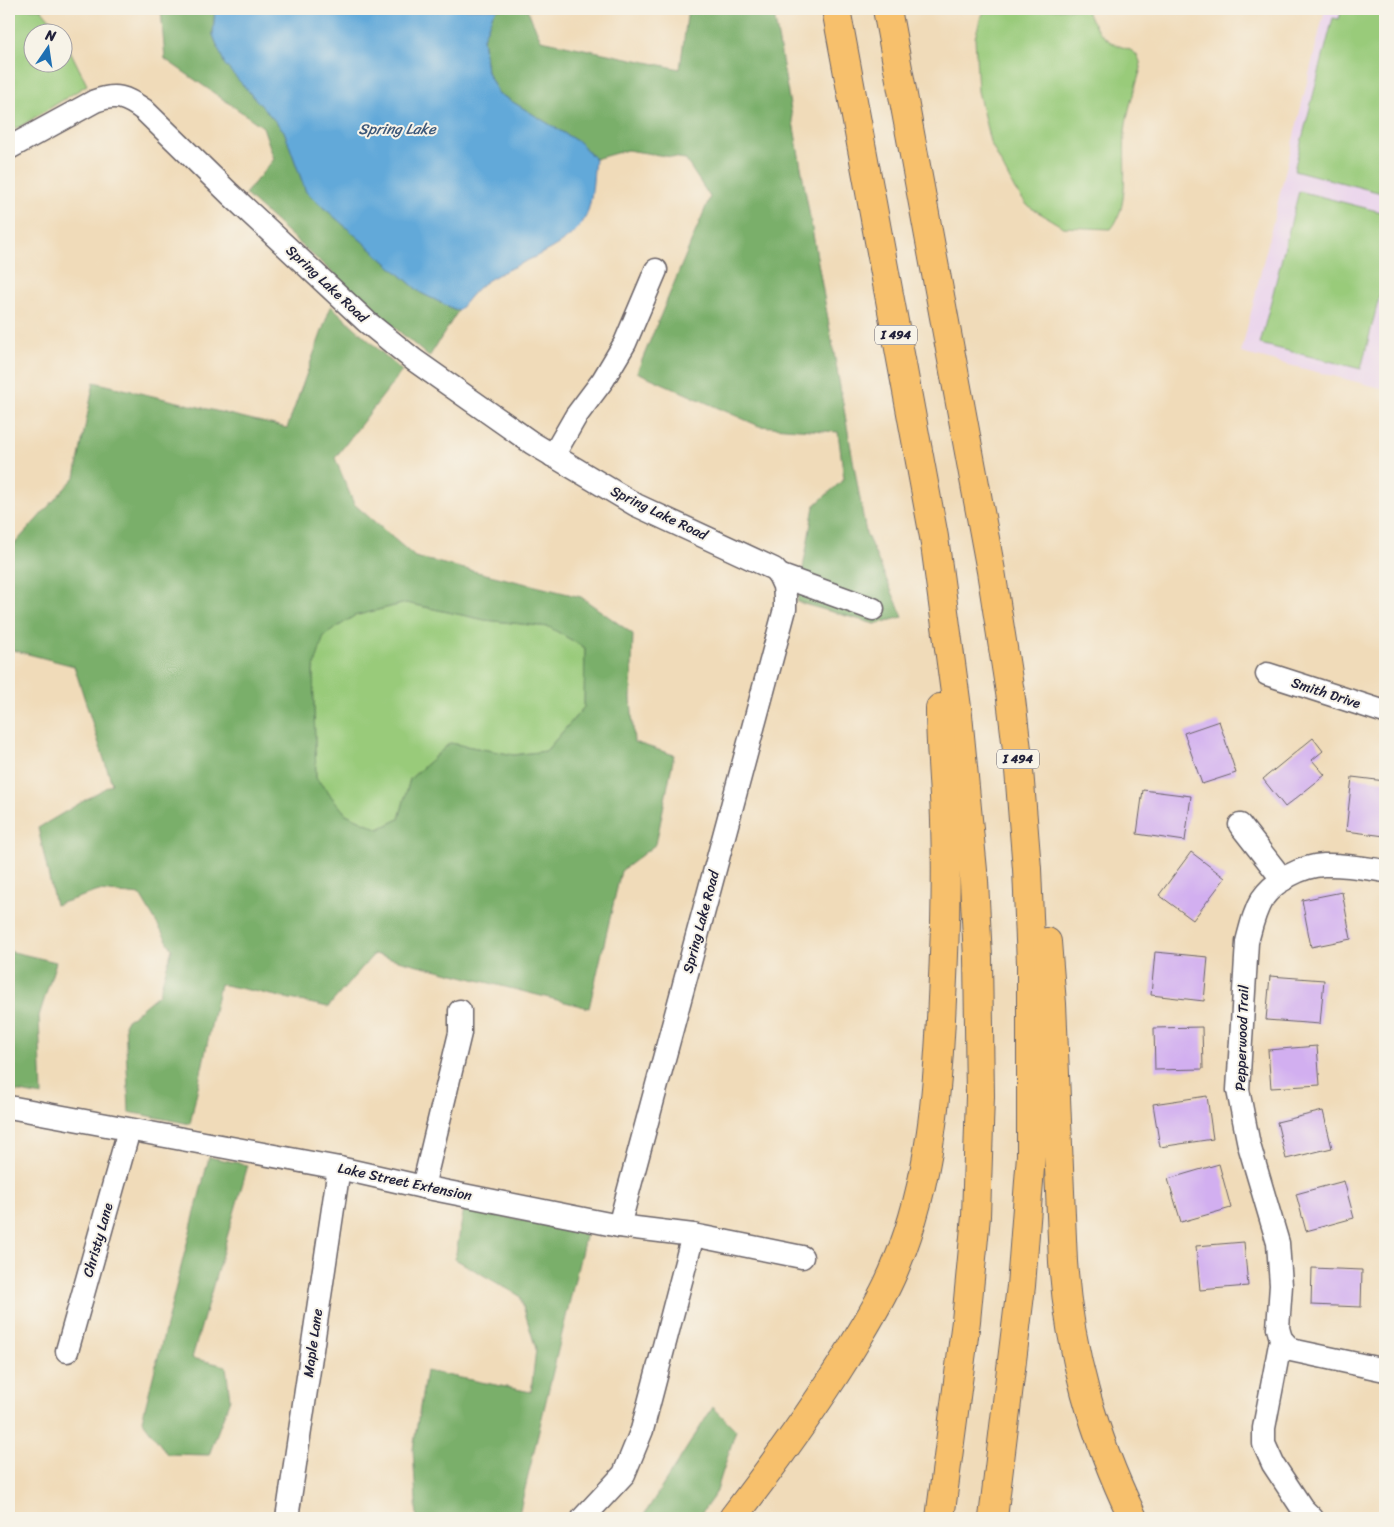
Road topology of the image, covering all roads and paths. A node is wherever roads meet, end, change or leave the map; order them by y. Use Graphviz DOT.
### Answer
graph roads {
  1 [pos="836,9"];
  2 [pos="887,9"];
  3 [pos="9,148"];
  4 [pos="656,270"];
  5 [pos="554,456"];
  6 [pos="780,575"];
  7 [pos="873,609"];
  8 [pos="950,663"];
  9 [pos="1267,674"];
  10 [pos="1385,712"];
  11 [pos="1018,768"];
  12 [pos="1240,825"];
  13 [pos="1385,871"];
  14 [pos="1283,880"];
  15 [pos="460,1011"];
  16 [pos="9,1107"];
  17 [pos="129,1130"];
  18 [pos="339,1168"];
  19 [pos="423,1187"];
  20 [pos="619,1226"];
  21 [pos="693,1235"];
  22 [pos="802,1257"];
  23 [pos="1281,1339"];
  24 [pos="66,1350"];
  25 [pos="1385,1370"];
  26 [pos="287,1518"];
  27 [pos="583,1518"];
  28 [pos="733,1518"];
  29 [pos="940,1518"];
  30 [pos="993,1518"];
  31 [pos="1134,1518"];
  32 [pos="1312,1518"];
  1 -- 8 [label="highway, I 494"];
  2 -- 11 [label="highway, I 494"];
  3 -- 5 [label="street, Spring Lake Road"];
  4 -- 5 [label="street"];
  5 -- 6 [label="street, Spring Lake Road"];
  6 -- 7 [label="street"];
  6 -- 20 [label="street, Spring Lake Road"];
  8 -- 28 [label="highway"];
  8 -- 29 [label="highway, I 494"];
  9 -- 10 [label="street, Smith Drive"];
  11 -- 30 [label="highway, I 494"];
  11 -- 31 [label="highway"];
  12 -- 14 [label="street"];
  13 -- 14 [label="street, Pepperwood Trail"];
  14 -- 23 [label="street, Pepperwood Trail"];
  15 -- 19 [label="street"];
  16 -- 17 [label="street, Lake Street Extension"];
  17 -- 18 [label="street, Lake Street Extension"];
  17 -- 24 [label="street, Christy Lane"];
  18 -- 19 [label="street, Lake Street Extension"];
  18 -- 26 [label="street, Maple Lane"];
  19 -- 20 [label="street, Lake Street Extension"];
  20 -- 21 [label="street, Lake Street Extension"];
  21 -- 22 [label="street, Lake Street Extension"];
  21 -- 27 [label="street"];
  23 -- 25 [label="street"];
  23 -- 32 [label="street, Pepperwood Trail"];
}
